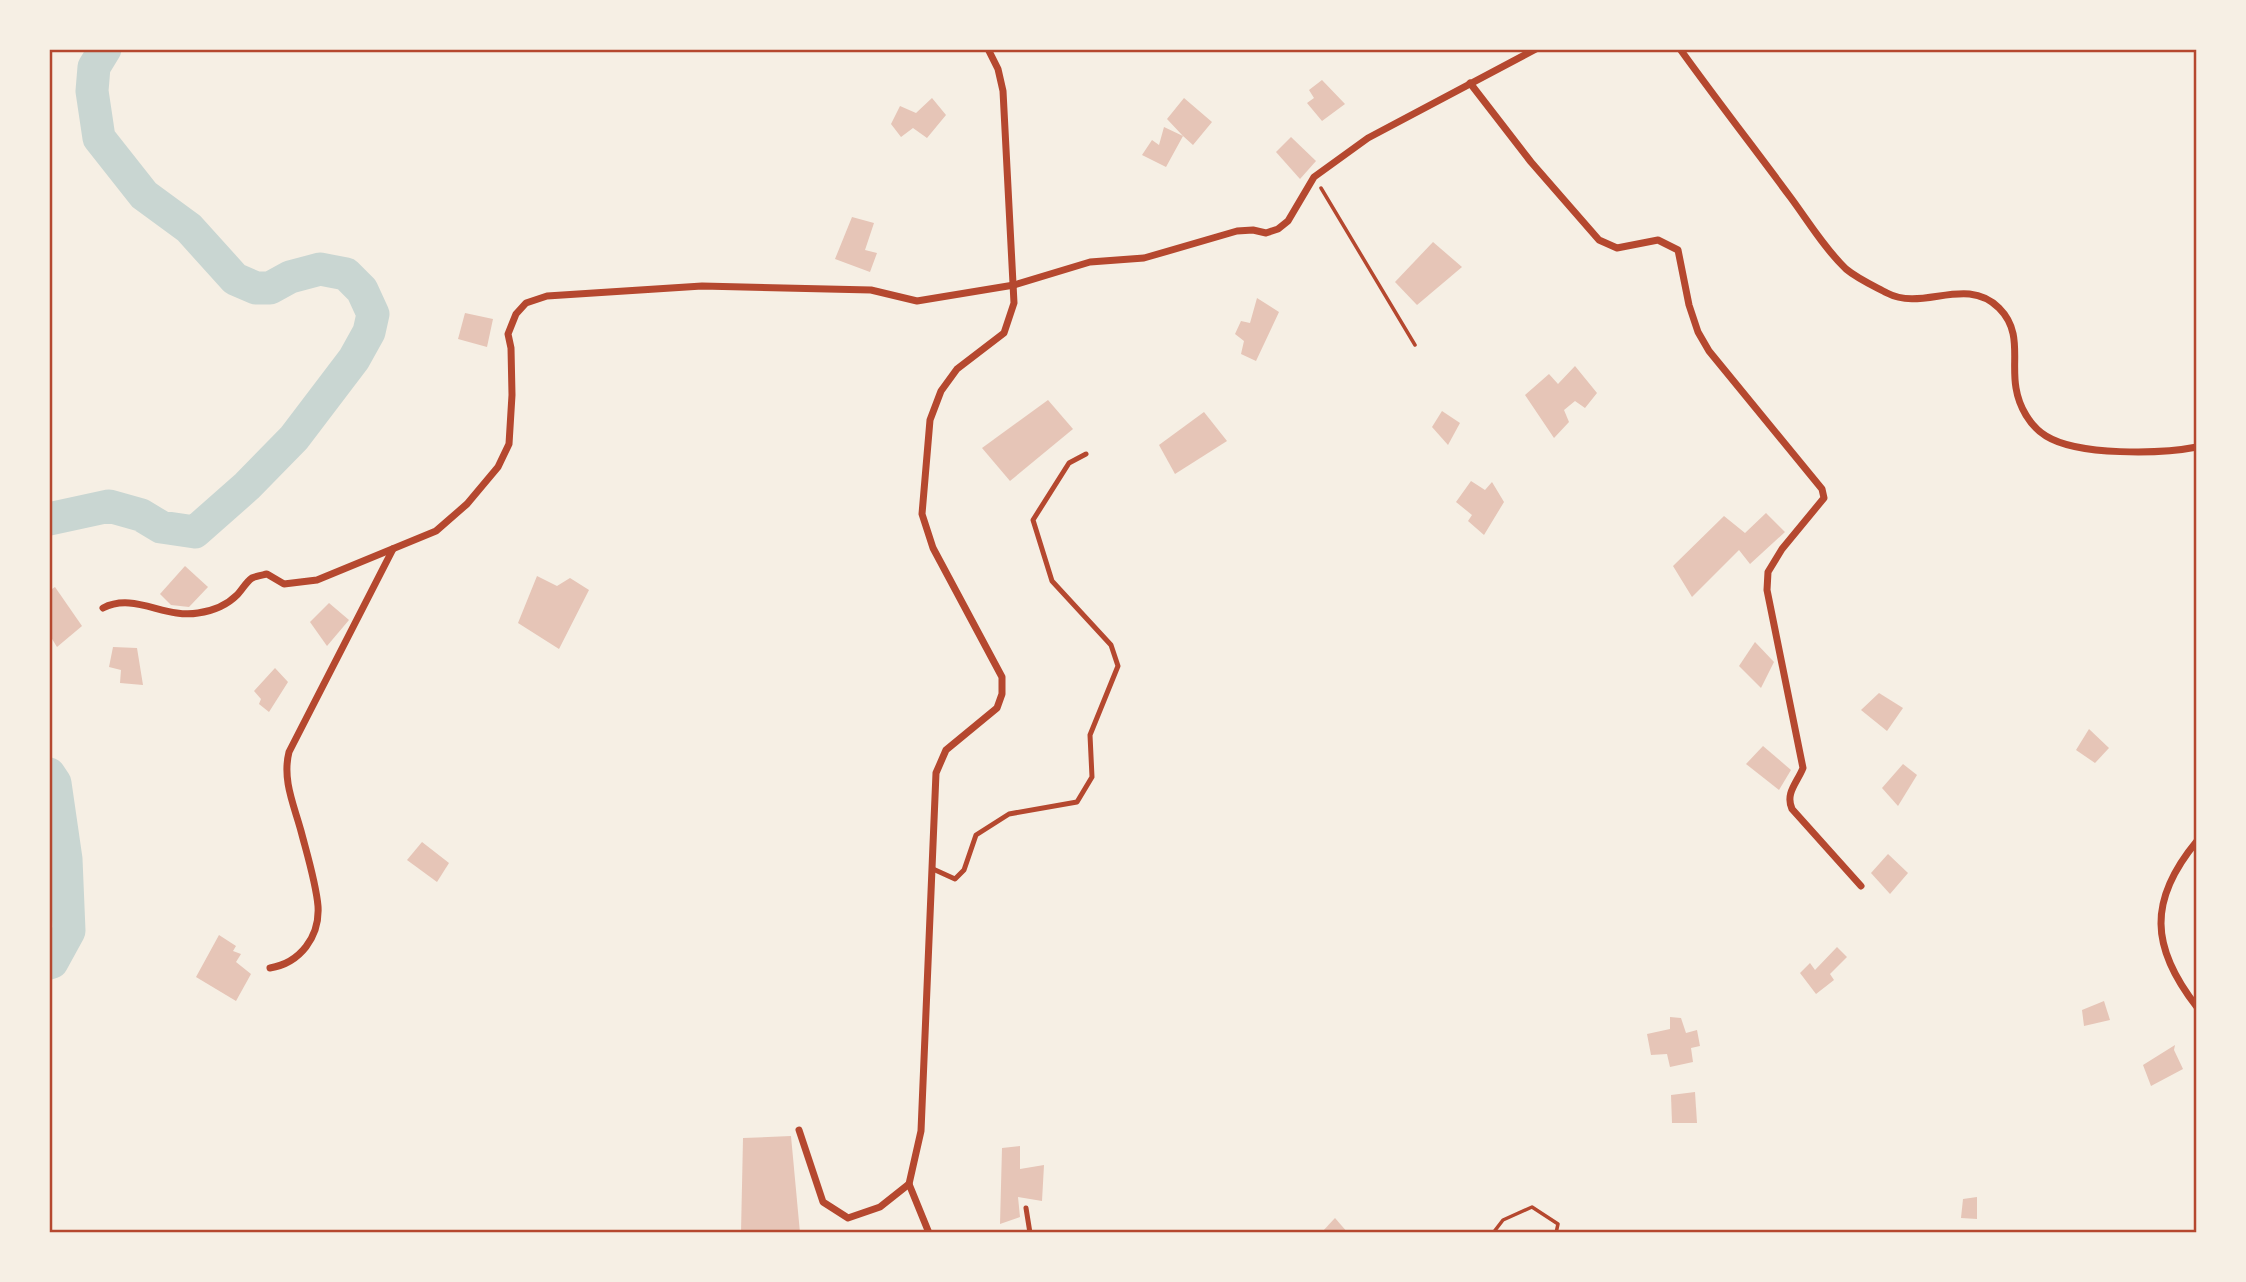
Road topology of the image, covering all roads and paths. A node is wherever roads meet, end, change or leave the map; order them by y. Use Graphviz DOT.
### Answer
graph roads {
  1 [pos="988,49"];
  2 [pos="1536,49"];
  3 [pos="1680,49"];
  4 [pos="1470,83"];
  5 [pos="1314,177"];
  6 [pos="1014,285"];
  7 [pos="1415,345"];
  8 [pos="2197,447"];
  9 [pos="1086,454"];
  10 [pos="394,548"];
  11 [pos="103,608"];
  12 [pos="2197,841"];
  13 [pos="933,869"];
  14 [pos="1861,886"];
  15 [pos="270,968"];
  16 [pos="2197,1007"];
  17 [pos="799,1130"];
  18 [pos="909,1184"];
  19 [pos="1026,1208"];
  20 [pos="929,1233"];
  21 [pos="1030,1233"];
  22 [pos="1493,1233"];
  23 [pos="1556,1233"];
  1 -- 6 [label="street"];
  2 -- 4 [label="street"];
  3 -- 8 [label="street"];
  4 -- 5 [label="street"];
  4 -- 14 [label="street"];
  5 -- 6 [label="street"];
  5 -- 7 [label="path"];
  6 -- 10 [label="street"];
  6 -- 13 [label="street"];
  9 -- 13 [label="lane"];
  10 -- 11 [label="street"];
  10 -- 15 [label="street"];
  12 -- 16 [label="street"];
  13 -- 18 [label="street"];
  17 -- 18 [label="street"];
  18 -- 20 [label="street"];
  19 -- 21 [label="lane"];
  22 -- 23 [label="path"];
}
